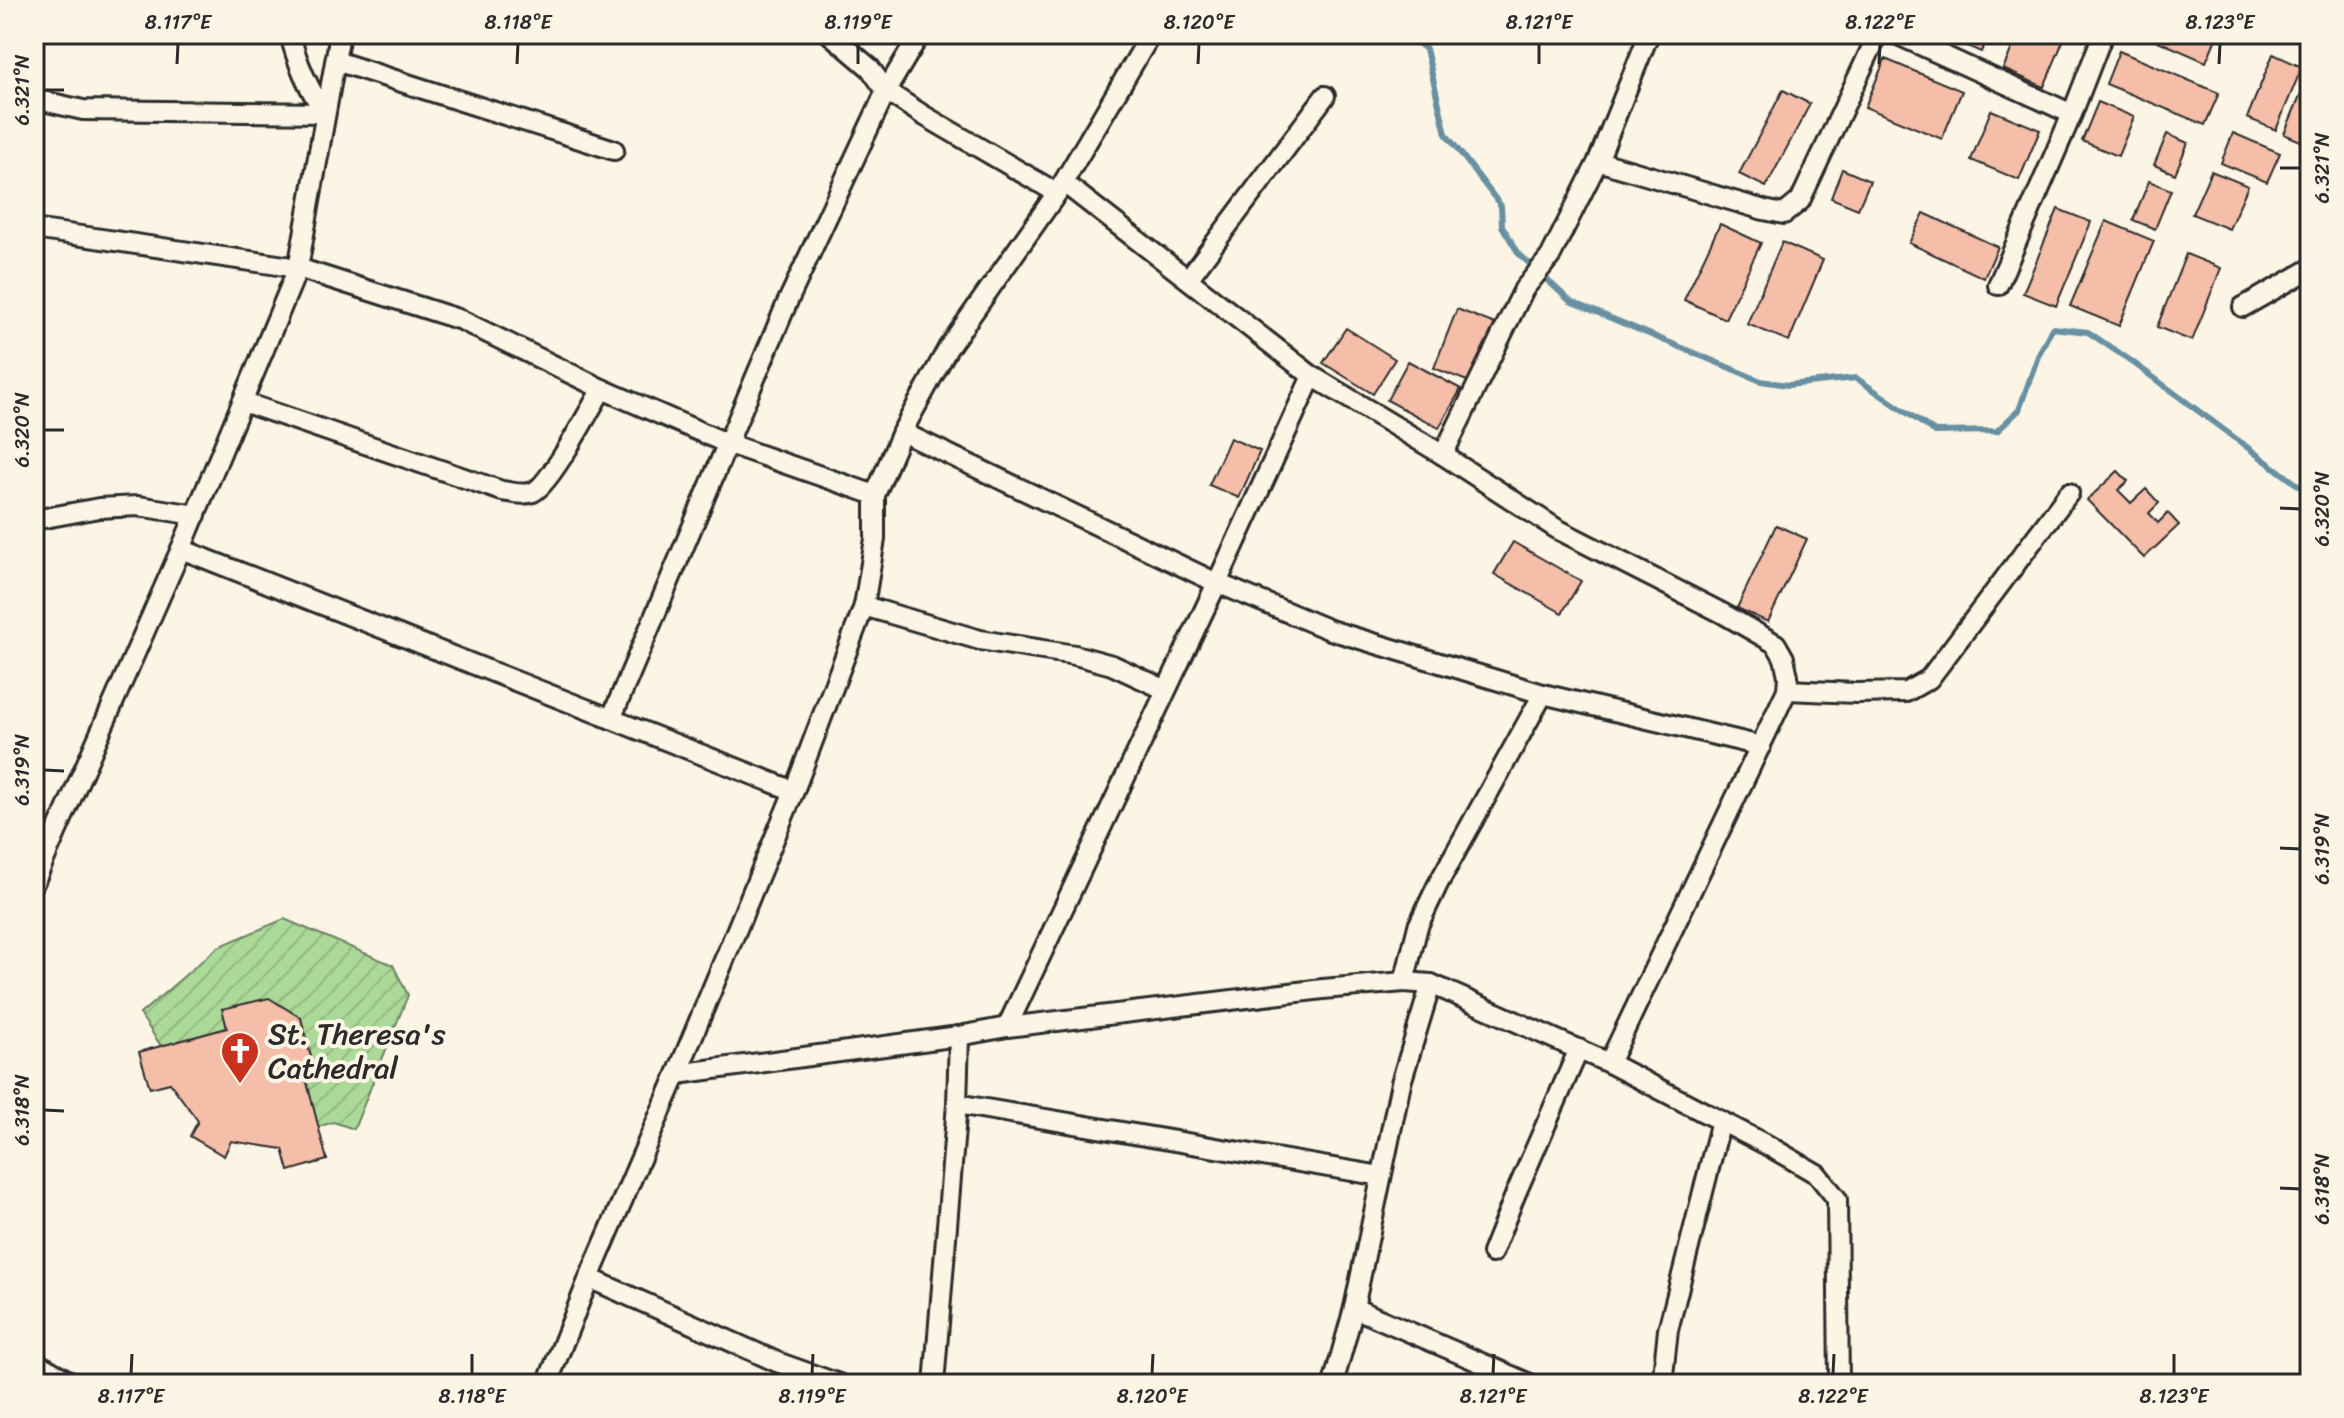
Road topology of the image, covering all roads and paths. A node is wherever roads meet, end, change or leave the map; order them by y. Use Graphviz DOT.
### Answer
graph roads {
  1 [pos="290,34"];
  2 [pos="340,34"];
  3 [pos="830,34"];
  4 [pos="920,34"];
  5 [pos="1151,34"];
  6 [pos="1649,34"];
  7 [pos="1878,34"];
  8 [pos="1896,34"];
  9 [pos="2103,34"];
  10 [pos="336,61"];
  11 [pos="886,91"];
  12 [pos="1325,96"];
  13 [pos="34,99"];
  14 [pos="325,113"];
  15 [pos="2072,114"];
  16 [pos="614,150"];
  17 [pos="1598,161"];
  18 [pos="1060,188"];
  19 [pos="34,229"];
  20 [pos="298,268"];
  21 [pos="2310,269"];
  22 [pos="1188,279"];
  23 [pos="1998,285"];
  24 [pos="2243,307"];
  25 [pos="1312,376"];
  26 [pos="602,389"];
  27 [pos="243,402"];
  28 [pos="902,432"];
  29 [pos="726,443"];
  30 [pos="1443,455"];
  31 [pos="2069,493"];
  32 [pos="875,495"];
  33 [pos="196,515"];
  34 [pos="34,520"];
  35 [pos="181,549"];
  36 [pos="1217,583"];
  37 [pos="864,606"];
  38 [pos="1166,690"];
  39 [pos="1787,690"];
  40 [pos="1543,694"];
  41 [pos="611,719"];
  42 [pos="1761,746"];
  43 [pos="794,791"];
  44 [pos="34,883"];
  45 [pos="1404,982"];
  46 [pos="1431,984"];
  47 [pos="1007,1027"];
  48 [pos="959,1036"];
  49 [pos="1579,1049"];
  50 [pos="1609,1063"];
  51 [pos="677,1074"];
  52 [pos="957,1104"];
  53 [pos="1721,1121"];
  54 [pos="1381,1176"];
  55 [pos="1492,1253"];
  56 [pos="589,1278"];
  57 [pos="1354,1308"];
  58 [pos="34,1366"];
  59 [pos="66,1384"];
  60 [pos="547,1384"];
  61 [pos="839,1384"];
  62 [pos="934,1384"];
  63 [pos="1333,1384"];
  64 [pos="1530,1384"];
  65 [pos="1662,1384"];
  66 [pos="1839,1384"];
  1 -- 14 [label="street"];
  2 -- 10 [label="street"];
  3 -- 11 [label="street"];
  4 -- 11 [label="street"];
  5 -- 18 [label="street"];
  6 -- 17 [label="street"];
  7 -- 17 [label="street"];
  8 -- 15 [label="street"];
  9 -- 15 [label="street"];
  10 -- 14 [label="street"];
  10 -- 16 [label="street"];
  11 -- 18 [label="street"];
  11 -- 29 [label="street"];
  12 -- 22 [label="street"];
  13 -- 14 [label="street"];
  14 -- 20 [label="street"];
  15 -- 23 [label="street"];
  17 -- 30 [label="street"];
  18 -- 22 [label="street"];
  18 -- 28 [label="street"];
  19 -- 20 [label="street"];
  20 -- 26 [label="street"];
  20 -- 27 [label="street"];
  21 -- 24 [label="street"];
  22 -- 25 [label="street"];
  25 -- 30 [label="street"];
  25 -- 36 [label="street"];
  26 -- 27 [label="street"];
  26 -- 29 [label="street"];
  27 -- 33 [label="street"];
  28 -- 32 [label="street"];
  28 -- 36 [label="street"];
  29 -- 32 [label="street"];
  29 -- 41 [label="street"];
  30 -- 39 [label="street"];
  31 -- 39 [label="street"];
  32 -- 37 [label="street"];
  33 -- 34 [label="street"];
  33 -- 35 [label="street"];
  35 -- 41 [label="street"];
  35 -- 44 [label="street"];
  36 -- 38 [label="street"];
  36 -- 40 [label="street"];
  37 -- 38 [label="street"];
  37 -- 43 [label="street"];
  38 -- 47 [label="street"];
  39 -- 42 [label="street"];
  40 -- 42 [label="street"];
  40 -- 45 [label="street"];
  41 -- 43 [label="street"];
  42 -- 50 [label="street"];
  43 -- 51 [label="street"];
  45 -- 46 [label="street"];
  45 -- 47 [label="street"];
  46 -- 49 [label="street"];
  46 -- 54 [label="street"];
  47 -- 48 [label="street"];
  48 -- 51 [label="street"];
  48 -- 52 [label="street"];
  49 -- 50 [label="street"];
  49 -- 55 [label="street"];
  50 -- 53 [label="street"];
  51 -- 56 [label="street"];
  52 -- 54 [label="street"];
  52 -- 62 [label="street"];
  53 -- 65 [label="street"];
  53 -- 66 [label="street"];
  54 -- 57 [label="street"];
  56 -- 60 [label="street"];
  56 -- 61 [label="street"];
  57 -- 63 [label="street"];
  57 -- 64 [label="street"];
  58 -- 59 [label="main road"];
}
